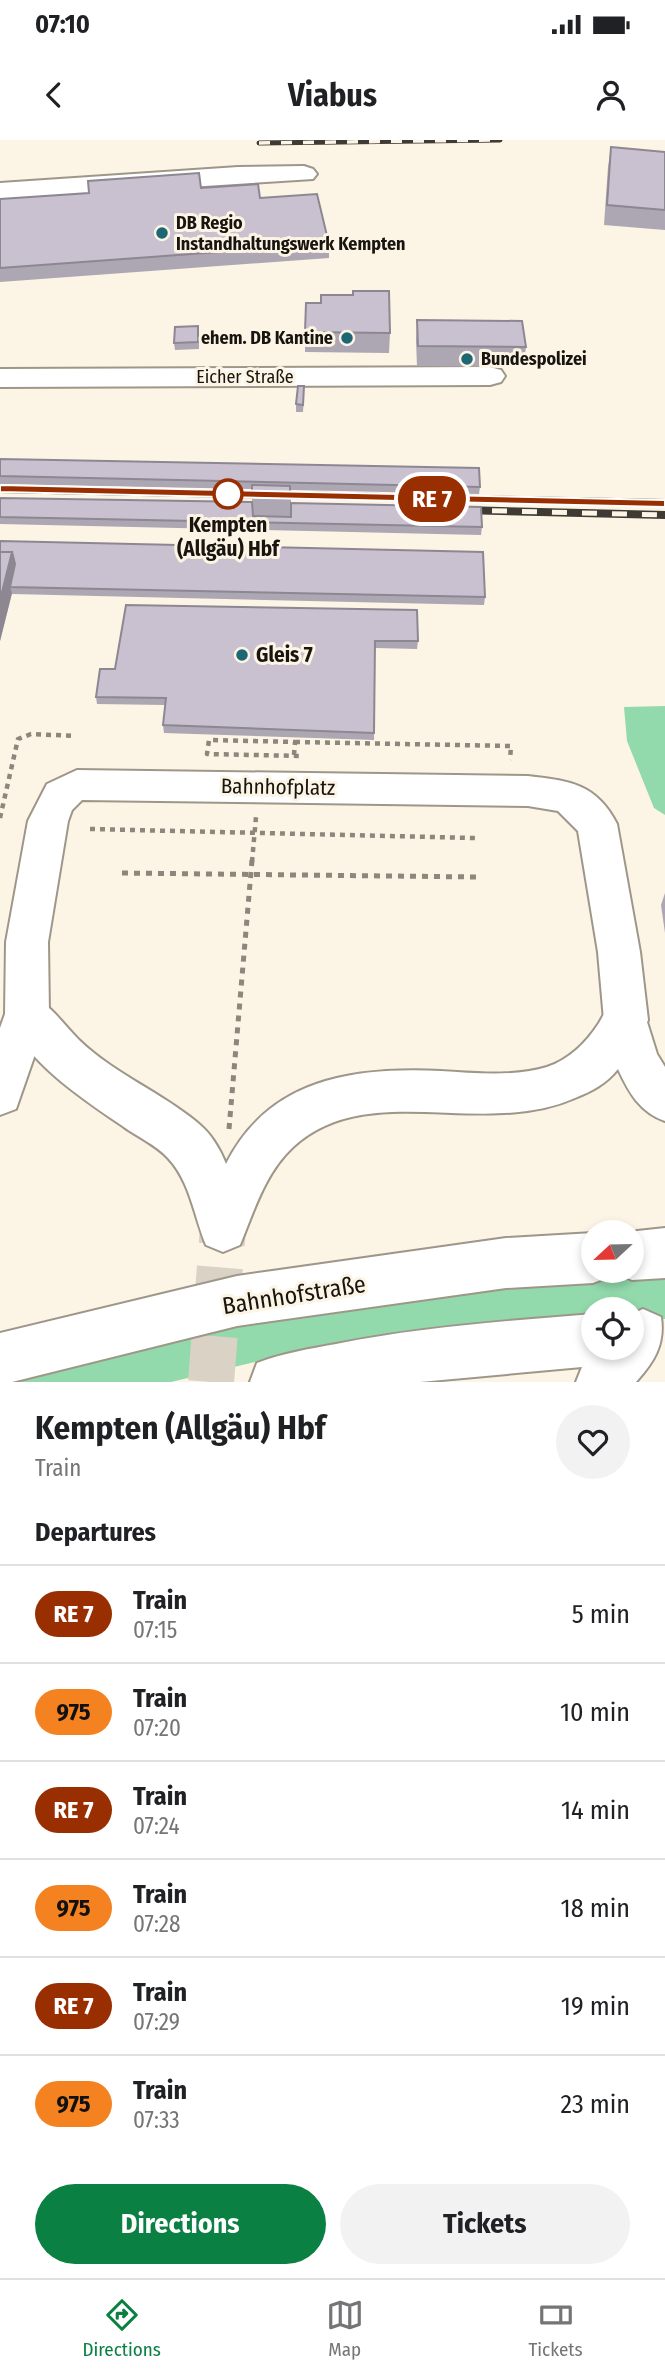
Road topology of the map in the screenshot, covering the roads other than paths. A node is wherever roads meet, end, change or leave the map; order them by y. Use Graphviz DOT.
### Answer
graph roads {
  1 [pos="304,174"];
  2 [pos="0,191"];
  3 [pos="490,376"];
  4 [pos="0,378"];
  5 [pos="14,923"];
  6 [pos="27,1014"];
  7 [pos="626,1020"];
  8 [pos="0,1094"];
  9 [pos="665,1100"];
  10 [pos="665,1253"];
  11 [pos="644,1254"];
  12 [pos="581,1259"];
  13 [pos="647,1336"];
  14 [pos="581,1341"];
  15 [pos="0,1359"];
  16 [pos="371,1373"];
  17 [pos="276,1382"];
  18 [pos="602,1382"];
  1 -- 2 [label="street"];
  3 -- 4 [label="street, Eicher Straße"];
  5 -- 6 [label="street, Bahnhofplatz"];
  5 -- 7 [label="street, Bahnhofplatz"];
  6 -- 7 [label="street"];
  6 -- 8 [label="street, Bahnhofplatz"];
  7 -- 9 [label="street, Bahnhofplatz"];
  10 -- 11 [label="street"];
  12 -- 15 [label="street, Bahnhofstraße"];
  13 -- 18 [label="street"];
  14 -- 16 [label="street"];
  16 -- 17 [label="street"];
}
